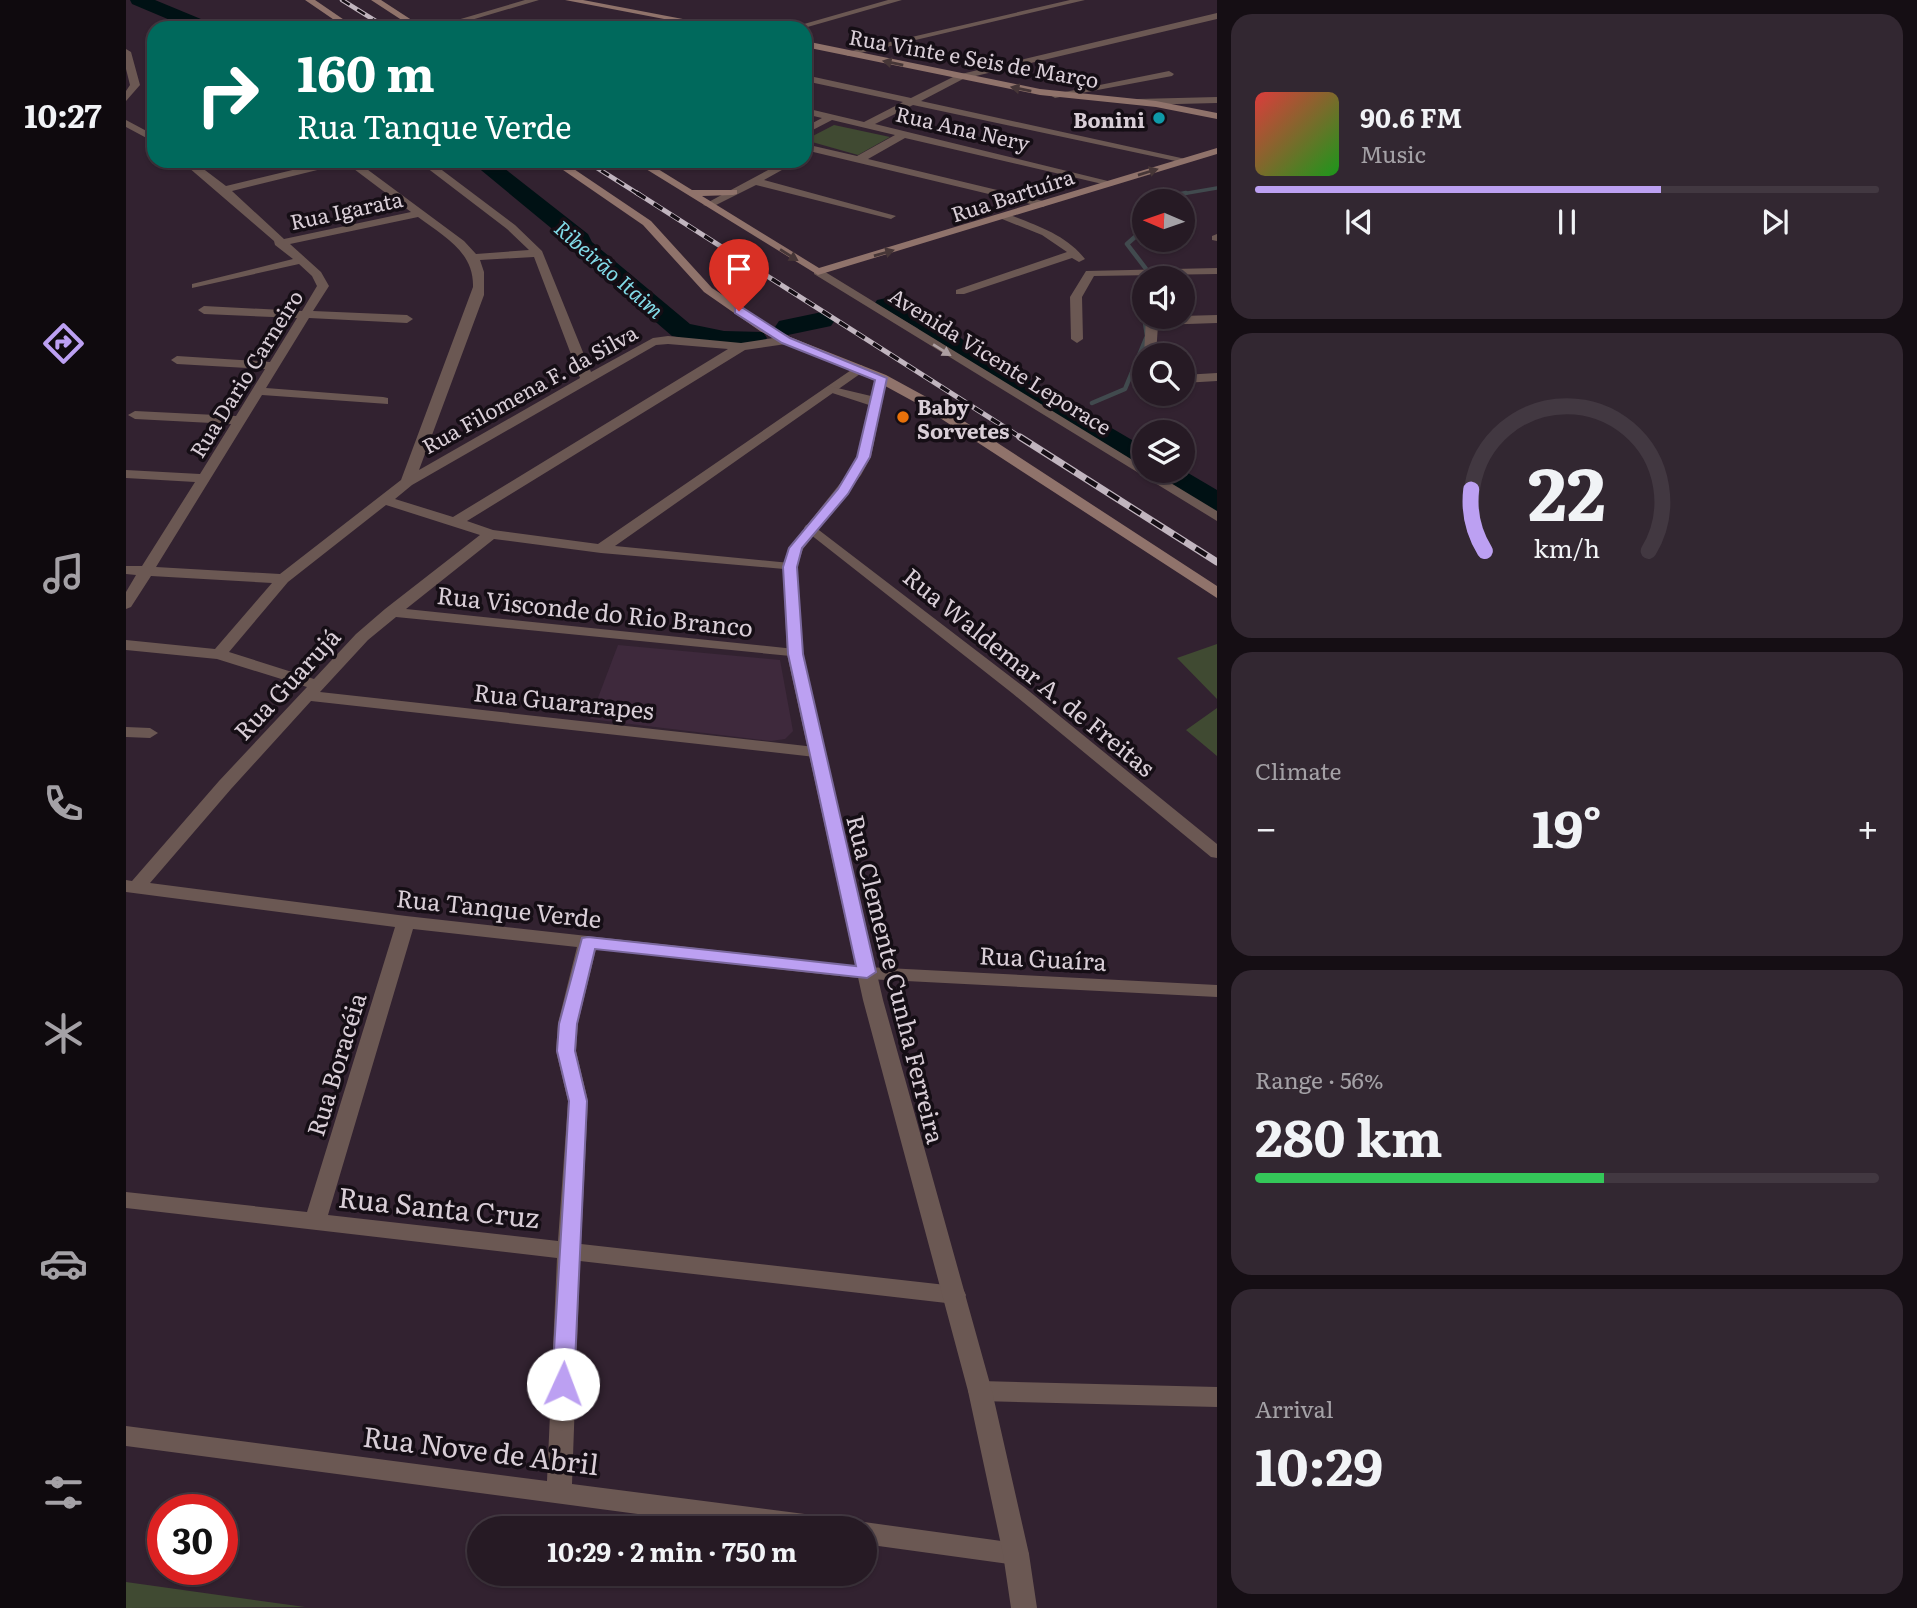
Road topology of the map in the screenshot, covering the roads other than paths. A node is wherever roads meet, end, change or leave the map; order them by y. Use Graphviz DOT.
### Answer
graph roads {
  1 [pos="309,0"];
  2 [pos="375,0"];
  3 [pos="535,0"];
  4 [pos="569,0"];
  5 [pos="1081,0"];
  6 [pos="898,1"];
  7 [pos="1217,16"];
  8 [pos="341,21"];
  9 [pos="408,21"];
  10 [pos="459,21"];
  11 [pos="687,21"];
  12 [pos="812,23"];
  13 [pos="812,46"];
  14 [pos="126,52"];
  15 [pos="848,53"];
  16 [pos="1169,74"];
  17 [pos="960,77"];
  18 [pos="812,80"];
  19 [pos="1055,95"];
  20 [pos="126,98"];
  21 [pos="1217,100"];
  22 [pos="913,102"];
  23 [pos="1138,102"];
  24 [pos="812,113"];
  25 [pos="1217,116"];
  26 [pos="831,117"];
  27 [pos="126,122"];
  28 [pos="866,125"];
  29 [pos="812,127"];
  30 [pos="906,133"];
  31 [pos="147,135"];
  32 [pos="1217,151"];
  33 [pos="812,152"];
  34 [pos="858,160"];
  35 [pos="1181,161"];
  36 [pos="195,168"];
  37 [pos="314,168"];
  38 [pos="359,168"];
  39 [pos="432,168"];
  40 [pos="565,168"];
  41 [pos="648,168"];
  42 [pos="779,168"];
  43 [pos="754,181"];
  44 [pos="1111,183"];
  45 [pos="224,190"];
  46 [pos="733,192"];
  47 [pos="689,193"];
  48 [pos="1042,204"];
  49 [pos="708,205"];
  50 [pos="421,213"];
  51 [pos="891,216"];
  52 [pos="1006,218"];
  53 [pos="279,243"];
  54 [pos="538,253"];
  55 [pos="1075,253"];
  56 [pos="475,257"];
  57 [pos="302,260"];
  58 [pos="1217,271"];
  59 [pos="818,272"];
  60 [pos="1090,273"];
  61 [pos="196,286"];
  62 [pos="960,292"];
  63 [pos="204,310"];
  64 [pos="306,316"];
  65 [pos="407,319"];
  66 [pos="1195,319"];
  67 [pos="1217,319"];
  68 [pos="782,338"];
  69 [pos="1077,339"];
  70 [pos="741,347"];
  71 [pos="177,360"];
  72 [pos="274,366"];
  73 [pos="861,369"];
  74 [pos="1217,377"];
  75 [pos="881,378"];
  76 [pos="1195,378"];
  77 [pos="587,379"];
  78 [pos="830,390"];
  79 [pos="259,391"];
  80 [pos="383,401"];
  81 [pos="876,403"];
  82 [pos="135,415"];
  83 [pos="240,420"];
  84 [pos="126,474"];
  85 [pos="205,478"];
  86 [pos="407,482"];
  87 [pos="386,500"];
  88 [pos="1217,517"];
  89 [pos="454,523"];
  90 [pos="811,528"];
  91 [pos="491,534"];
  92 [pos="601,549"];
  93 [pos="790,567"];
  94 [pos="126,570"];
  95 [pos="147,571"];
  96 [pos="283,579"];
  97 [pos="1217,593"];
  98 [pos="126,604"];
  99 [pos="390,612"];
  100 [pos="126,645"];
  101 [pos="219,654"];
  102 [pos="795,654"];
  103 [pos="312,691"];
  104 [pos="126,732"];
  105 [pos="150,733"];
  106 [pos="815,752"];
  107 [pos="1217,853"];
  108 [pos="132,886"];
  109 [pos="406,922"];
  110 [pos="588,942"];
  111 [pos="867,972"];
  112 [pos="1217,991"];
  113 [pos="126,1200"];
  114 [pos="315,1222"];
  115 [pos="569,1250"];
  116 [pos="955,1295"];
  117 [pos="980,1391"];
  118 [pos="1217,1396"];
  119 [pos="126,1436"];
  120 [pos="559,1490"];
  121 [pos="743,1516"];
  122 [pos="877,1535"];
  123 [pos="1016,1554"];
  124 [pos="1024,1608"];
  1 -- 8 [label="main road"];
  2 -- 9 [label="main road"];
  3 -- 10 [label="street"];
  4 -- 11 [label="main road"];
  5 -- 15 [label="street"];
  6 -- 12 [label="street"];
  7 -- 17 [label="street"];
  13 -- 15 [label="main road, Rua Vinte e Seis de Março"];
  14 -- 20 [label="street"];
  17 -- 15 [label="main road, Rua Vinte e Seis de Março, one-way"];
  16 -- 19 [label="street"];
  19 -- 17 [label="main road, Rua Vinte e Seis de Março, one-way"];
  17 -- 22 [label="street"];
  18 -- 22 [label="street"];
  19 -- 23 [label="main road, Rua Vinte e Seis de Março"];
  21 -- 23 [label="street"];
  22 -- 28 [label="street"];
  22 -- 35 [label="street"];
  23 -- 25 [label="main road, Rua Vinte e Seis de Março"];
  24 -- 26 [label="street, Rua Ana Nery"];
  26 -- 28 [label="street, Rua Ana Nery"];
  26 -- 29 [label="street"];
  27 -- 31 [label="street"];
  28 -- 30 [label="street, Rua Ana Nery"];
  30 -- 34 [label="street"];
  30 -- 44 [label="street, Rua Ana Nery"];
  32 -- 35 [label="main road, Rua Bartuíra"];
  33 -- 34 [label="street"];
  34 -- 48 [label="street"];
  44 -- 35 [label="main road, Rua Bartuíra, one-way"];
  36 -- 45 [label="street, Rua Dario Carneiro"];
  37 -- 45 [label="street"];
  38 -- 50 [label="street"];
  39 -- 54 [label="street"];
  40 -- 68 [label="main road"];
  41 -- 47 [label="main road"];
  42 -- 43 [label="street"];
  43 -- 46 [label="street"];
  43 -- 51 [label="street"];
  44 -- 48 [label="main road, Rua Bartuíra"];
  45 -- 53 [label="street, Rua Dario Carneiro"];
  46 -- 47 [label="main road"];
  46 -- 49 [label="street"];
  47 -- 49 [label="main road"];
  48 -- 52 [label="main road, Rua Bartuíra"];
  49 -- 59 [label="main road, one-way"];
  50 -- 53 [label="street, Rua Igarata"];
  50 -- 56 [label="street"];
  52 -- 55 [label="street"];
  59 -- 52 [label="main road, Rua Bartuíra, one-way"];
  53 -- 57 [label="street, Rua Dario Carneiro"];
  54 -- 56 [label="street"];
  54 -- 77 [label="street"];
  55 -- 60 [label="street"];
  55 -- 62 [label="street"];
  56 -- 86 [label="street"];
  57 -- 61 [label="street"];
  57 -- 64 [label="street, Rua Dario Carneiro"];
  58 -- 60 [label="street"];
  59 -- 88 [label="street, Avenida Vicente Leporace, one-way"];
  60 -- 69 [label="street"];
  63 -- 64 [label="street"];
  64 -- 65 [label="street"];
  64 -- 72 [label="street, Rua Dario Carneiro"];
  66 -- 67 [label="street"];
  68 -- 70 [label="street, Rua Filomena F. da Silva"];
  68 -- 73 [label="main road"];
  70 -- 77 [label="street, Rua Filomena F. da Silva"];
  70 -- 89 [label="street"];
  71 -- 72 [label="street"];
  72 -- 79 [label="street, Rua Dario Carneiro"];
  73 -- 75 [label="main road"];
  73 -- 78 [label="street"];
  74 -- 76 [label="street"];
  75 -- 81 [label="street, Rua Clemente Cunha Ferreira"];
  75 -- 97 [label="main road"];
  77 -- 86 [label="street, Rua Filomena F. da Silva"];
  78 -- 81 [label="street"];
  78 -- 92 [label="street"];
  79 -- 80 [label="street"];
  79 -- 83 [label="street, Rua Dario Carneiro"];
  81 -- 90 [label="street, Rua Clemente Cunha Ferreira"];
  82 -- 83 [label="street"];
  83 -- 85 [label="street, Rua Dario Carneiro"];
  84 -- 85 [label="street"];
  85 -- 95 [label="street, Rua Dario Carneiro"];
  86 -- 87 [label="street, Rua Filomena F. da Silva"];
  87 -- 89 [label="street"];
  87 -- 96 [label="street, Rua Filomena F. da Silva"];
  89 -- 91 [label="street"];
  90 -- 93 [label="street, Rua Clemente Cunha Ferreira"];
  90 -- 107 [label="street, Rua Waldemar A. de Freitas"];
  91 -- 92 [label="street"];
  91 -- 99 [label="street, Rua Guarujá"];
  92 -- 93 [label="street"];
  93 -- 102 [label="street, Rua Clemente Cunha Ferreira"];
  94 -- 95 [label="street"];
  95 -- 96 [label="street"];
  95 -- 98 [label="street, Rua Dario Carneiro"];
  96 -- 101 [label="street, Rua Filomena F. da Silva"];
  99 -- 102 [label="street, Rua Visconde do Rio Branco"];
  99 -- 103 [label="street, Rua Guarujá"];
  100 -- 101 [label="street, Rua Guararapes"];
  101 -- 103 [label="street, Rua Guararapes"];
  102 -- 106 [label="street, Rua Clemente Cunha Ferreira"];
  103 -- 106 [label="street, Rua Guararapes"];
  103 -- 108 [label="street, Rua Guarujá"];
  104 -- 105 [label="street"];
  106 -- 111 [label="street, Rua Clemente Cunha Ferreira"];
  108 -- 109 [label="street, Rua Tanque Verde"];
  109 -- 110 [label="street, Rua Tanque Verde"];
  109 -- 114 [label="street, Rua Boracéia"];
  110 -- 111 [label="street, Rua Tanque Verde"];
  110 -- 115 [label="street"];
  111 -- 112 [label="street, Rua Guaíra"];
  111 -- 116 [label="street, Rua Clemente Cunha Ferreira"];
  113 -- 114 [label="street, Rua Santa Cruz"];
  114 -- 115 [label="street, Rua Santa Cruz"];
  115 -- 116 [label="street, Rua Santa Cruz"];
  115 -- 120 [label="street"];
  116 -- 117 [label="street, Rua Clemente Cunha Ferreira"];
  117 -- 118 [label="street"];
  117 -- 123 [label="street, Rua Clemente Cunha Ferreira"];
  119 -- 120 [label="street, Rua Nove de Abril"];
  120 -- 121 [label="street, Rua Nove de Abril"];
  122 -- 123 [label="street"];
  123 -- 124 [label="street, Rua Clemente Cunha Ferreira"];
}
